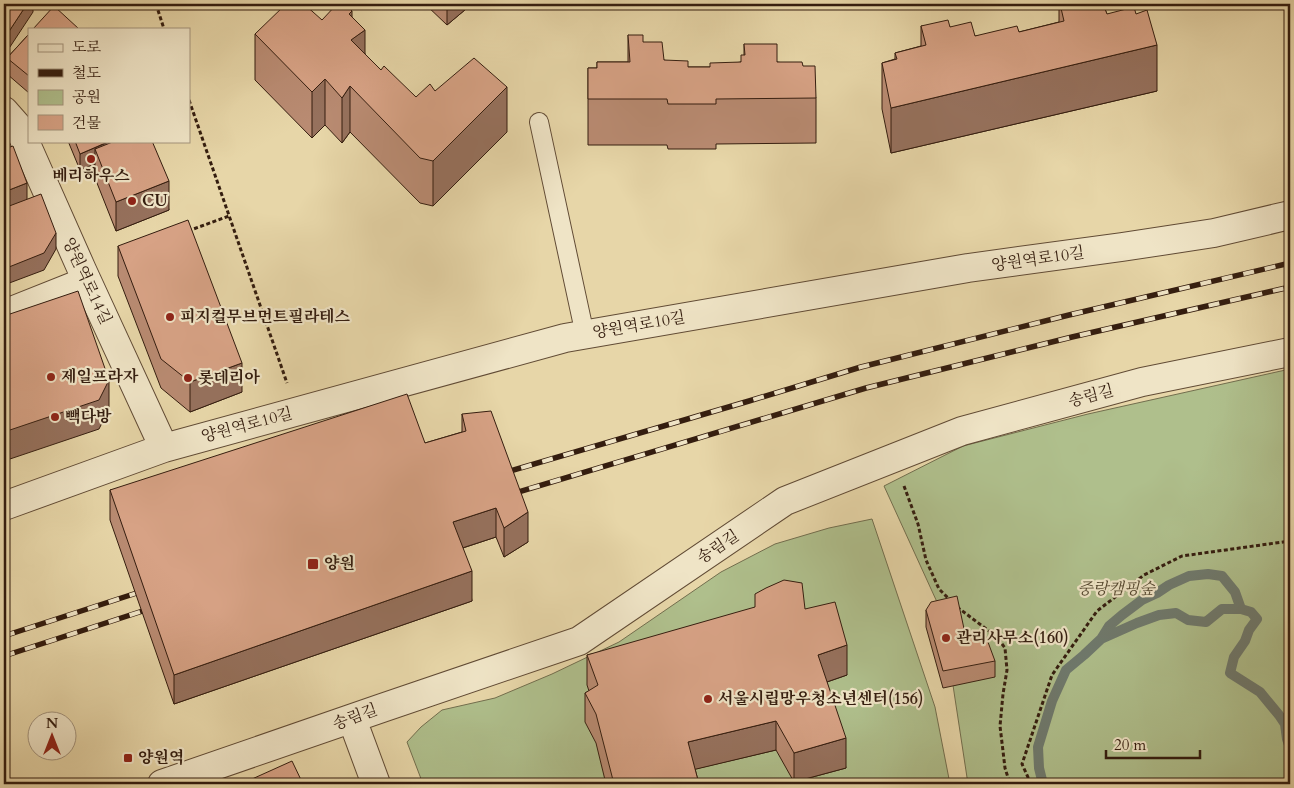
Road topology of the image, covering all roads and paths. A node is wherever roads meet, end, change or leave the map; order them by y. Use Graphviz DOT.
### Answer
graph roads {
  1 [pos="156,4"];
  2 [pos="164,28"];
  3 [pos="190,103"];
  4 [pos="539,122"];
  5 [pos="9,124"];
  6 [pos="1290,215"];
  7 [pos="229,216"];
  8 [pos="183,233"];
  9 [pos="87,281"];
  10 [pos="4,314"];
  11 [pos="585,334"];
  12 [pos="1290,352"];
  13 [pos="287,383"];
  14 [pos="164,448"];
  15 [pos="895,457"];
  16 [pos="4,506"];
  17 [pos="1290,541"];
  18 [pos="352,719"];
  19 [pos="162,784"];
  20 [pos="376,784"];
  21 [pos="1010,784"];
  22 [pos="1031,784"];
  1 -- 2 [label="path"];
  3 -- 7 [label="path"];
  4 -- 11 [label="lane"];
  5 -- 9 [label="street, 양원역로14길"];
  6 -- 11 [label="street, 양원역로10길"];
  7 -- 8 [label="path"];
  7 -- 13 [label="path"];
  9 -- 10 [label="street"];
  9 -- 14 [label="street, 양원역로14길"];
  11 -- 14 [label="street, 양원역로10길"];
  12 -- 15 [label="street, 송림길"];
  14 -- 16 [label="street, 양원역로10길"];
  15 -- 18 [label="street, 송림길"];
  15 -- 21 [label="path"];
  17 -- 22 [label="path"];
  18 -- 19 [label="street, 송림길"];
  18 -- 20 [label="street"];
}
